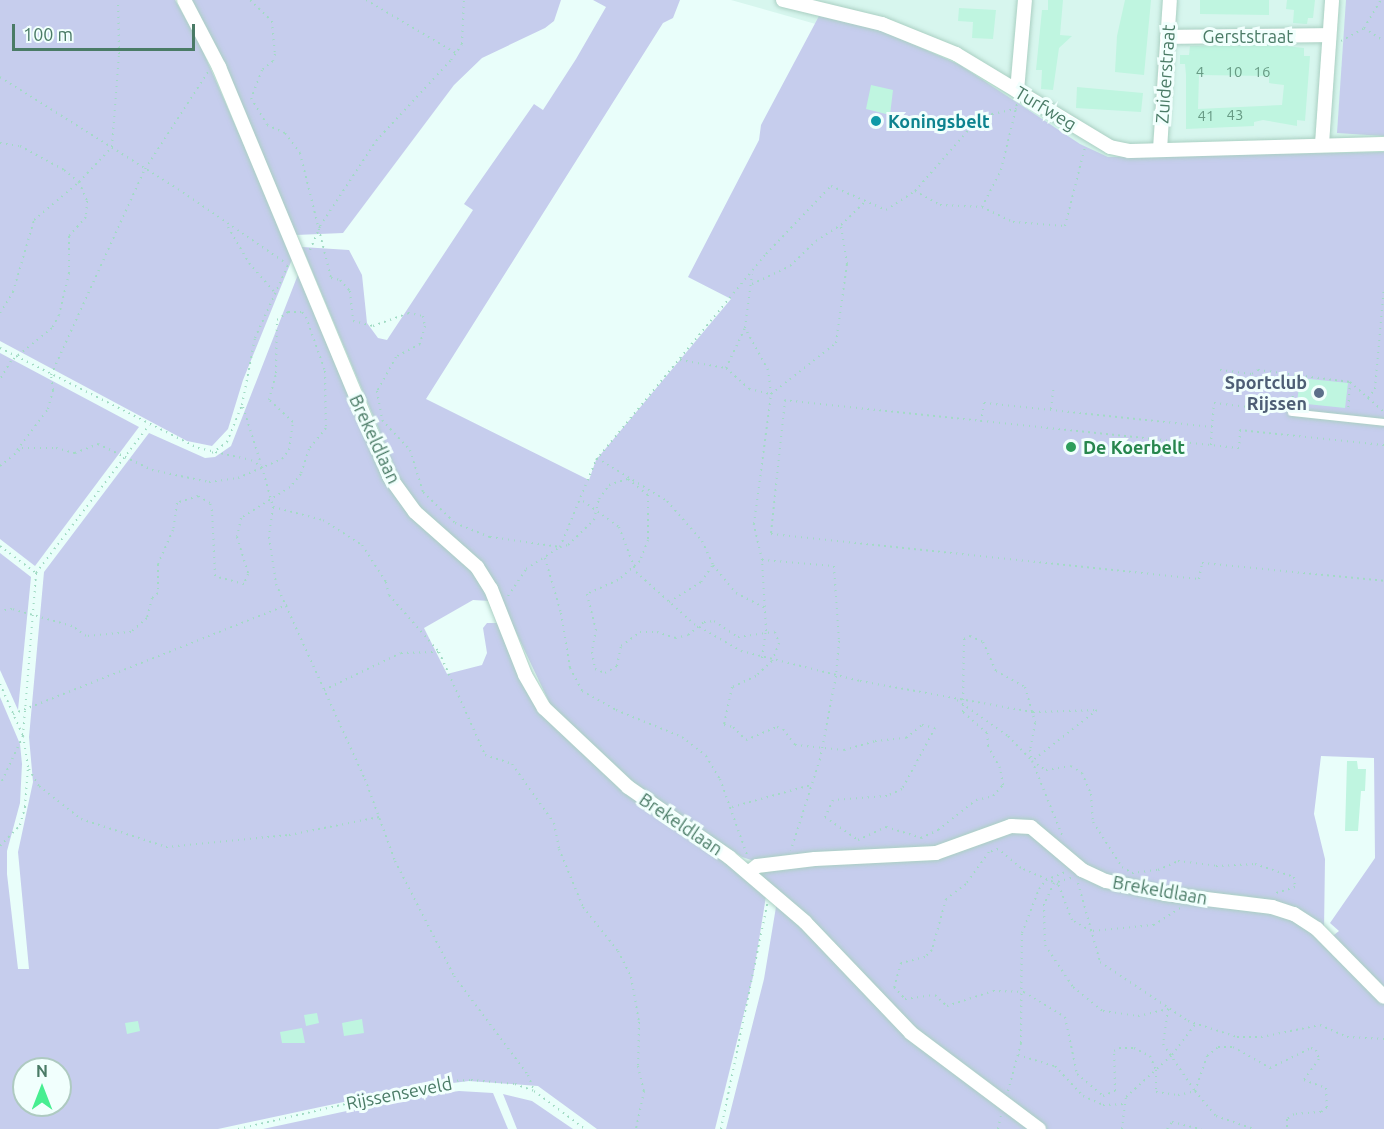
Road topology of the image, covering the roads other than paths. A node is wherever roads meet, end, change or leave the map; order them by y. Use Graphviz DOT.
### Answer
graph roads {
  1 [pos="184,0"];
  2 [pos="783,0"];
  3 [pos="1025,0"];
  4 [pos="1170,0"];
  5 [pos="1332,0"];
  6 [pos="1167,37"];
  7 [pos="1329,38"];
  8 [pos="1017,91"];
  9 [pos="1322,144"];
  10 [pos="1384,144"];
  11 [pos="1160,149"];
  12 [pos="1291,412"];
  13 [pos="1384,422"];
  14 [pos="749,872"];
  15 [pos="1384,997"];
  16 [pos="1039,1129"];
  1 -- 14 [label="street, Brekeldlaan"];
  2 -- 8 [label="street, Turfweg"];
  3 -- 8 [label="street"];
  4 -- 6 [label="street, Zuiderstraat"];
  5 -- 7 [label="street"];
  6 -- 7 [label="street, Gerststraat"];
  6 -- 11 [label="street, Zuiderstraat"];
  7 -- 9 [label="street"];
  8 -- 11 [label="street, Turfweg"];
  9 -- 10 [label="street, Turfweg"];
  9 -- 11 [label="street, Turfweg"];
  12 -- 13 [label="lane"];
  14 -- 15 [label="street, Brekeldlaan"];
  14 -- 16 [label="street, Brekeldlaan"];
}
